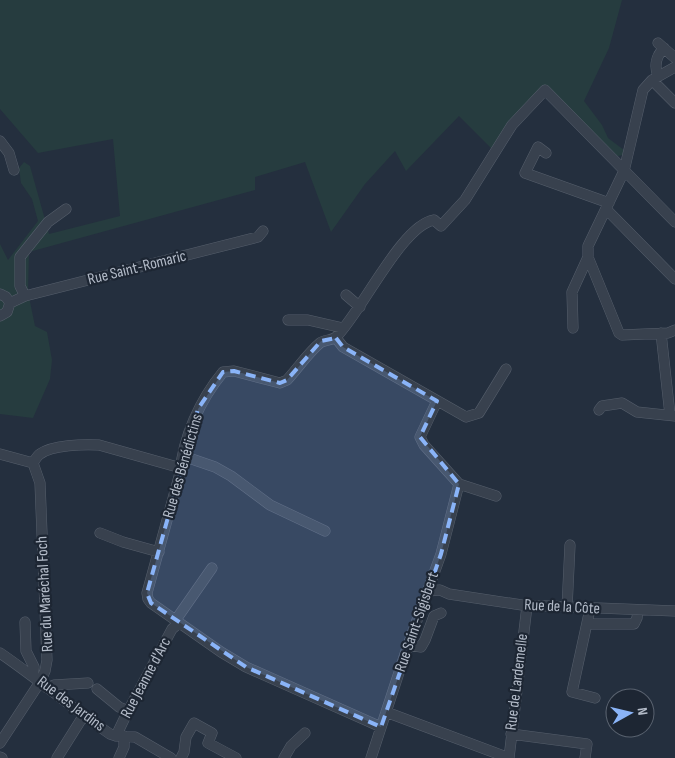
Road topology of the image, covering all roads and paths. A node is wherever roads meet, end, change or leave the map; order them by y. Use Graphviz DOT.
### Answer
graph roads {
  1 [pos="675,58"];
  2 [pos="675,67"];
  3 [pos="655,78"];
  4 [pos="675,103"];
  5 [pos="0,141"];
  6 [pos="546,154"];
  7 [pos="14,170"];
  8 [pos="624,171"];
  9 [pos="607,206"];
  10 [pos="66,209"];
  11 [pos="675,222"];
  12 [pos="263,231"];
  13 [pos="588,257"];
  14 [pos="675,279"];
  15 [pos="0,294"];
  16 [pos="346,295"];
  17 [pos="25,296"];
  18 [pos="10,303"];
  19 [pos="360,307"];
  20 [pos="0,316"];
  21 [pos="291,317"];
  22 [pos="343,328"];
  23 [pos="573,328"];
  24 [pos="675,330"];
  25 [pos="661,333"];
  26 [pos="336,338"];
  27 [pos="506,369"];
  28 [pos="437,401"];
  29 [pos="599,410"];
  30 [pos="673,415"];
  31 [pos="0,454"];
  32 [pos="183,456"];
  33 [pos="33,463"];
  34 [pos="181,468"];
  35 [pos="459,484"];
  36 [pos="496,496"];
  37 [pos="325,531"];
  38 [pos="100,533"];
  39 [pos="570,545"];
  40 [pos="159,552"];
  41 [pos="212,568"];
  42 [pos="428,591"];
  43 [pos="449,594"];
  44 [pos="423,604"];
  45 [pos="527,606"];
  46 [pos="566,608"];
  47 [pos="590,609"];
  48 [pos="638,610"];
  49 [pos="675,611"];
  50 [pos="441,613"];
  51 [pos="25,622"];
  52 [pos="177,622"];
  53 [pos="588,624"];
  54 [pos="408,645"];
  55 [pos="1,657"];
  56 [pos="40,682"];
  57 [pos="594,698"];
  58 [pos="128,711"];
  59 [pos="386,712"];
  60 [pos="84,716"];
  61 [pos="381,727"];
  62 [pos="305,733"];
  63 [pos="511,734"];
  64 [pos="120,736"];
  65 [pos="0,743"];
  66 [pos="492,755"];
  67 [pos="58,758"];
  68 [pos="121,758"];
  69 [pos="171,758"];
  70 [pos="181,758"];
  71 [pos="236,758"];
  72 [pos="284,758"];
  73 [pos="371,758"];
  74 [pos="509,758"];
  75 [pos="585,758"];
  1 -- 3 [label="street"];
  2 -- 3 [label="street"];
  3 -- 4 [label="street"];
  3 -- 8 [label="street"];
  5 -- 7 [label="street"];
  6 -- 9 [label="street"];
  8 -- 9 [label="street"];
  8 -- 11 [label="street"];
  8 -- 19 [label="street, Rue des Bénédictins"];
  9 -- 13 [label="street"];
  9 -- 14 [label="street"];
  10 -- 17 [label="street"];
  12 -- 17 [label="street, Rue Saint-Romaric"];
  13 -- 23 [label="street"];
  13 -- 25 [label="street"];
  15 -- 18 [label="street"];
  16 -- 19 [label="street"];
  17 -- 18 [label="street, Rue Saint-Romaric"];
  18 -- 20 [label="street"];
  19 -- 22 [label="street, Rue des Bénédictins"];
  21 -- 22 [label="street"];
  22 -- 26 [label="street, Rue des Bénédictins"];
  24 -- 25 [label="street"];
  25 -- 30 [label="street"];
  26 -- 28 [label="street"];
  26 -- 32 [label="street, Rue des Bénédictins"];
  27 -- 28 [label="street"];
  28 -- 35 [label="street"];
  29 -- 30 [label="street"];
  31 -- 33 [label="street"];
  32 -- 34 [label="street, Rue des Bénédictins"];
  32 -- 37 [label="street"];
  33 -- 34 [label="street"];
  33 -- 56 [label="street, Rue du Maréchal Foch"];
  34 -- 40 [label="street, Rue des Bénédictins"];
  35 -- 36 [label="street"];
  35 -- 42 [label="street, Rue Saint-Sigisbert"];
  38 -- 40 [label="street"];
  39 -- 46 [label="street"];
  40 -- 52 [label="street, Rue des Bénédictins"];
  41 -- 52 [label="street, Rue Jeanne d'Arc"];
  42 -- 43 [label="street, Rue de la Côte"];
  42 -- 44 [label="street, Rue Saint-Sigisbert"];
  43 -- 44 [label="street, Rue de la Côte"];
  43 -- 45 [label="street, Rue de la Côte"];
  44 -- 54 [label="street, Rue Saint-Sigisbert"];
  45 -- 46 [label="street, Rue de la Côte"];
  45 -- 63 [label="street, Rue de Lardemelle"];
  46 -- 47 [label="street, Rue de la Côte"];
  47 -- 48 [label="street, Rue de la Côte"];
  47 -- 53 [label="street"];
  48 -- 49 [label="street, Rue de la Côte"];
  48 -- 53 [label="street"];
  50 -- 54 [label="street"];
  51 -- 56 [label="street"];
  52 -- 58 [label="street, Rue Jeanne d'Arc"];
  52 -- 61 [label="street, Rue des Bénédictins"];
  53 -- 57 [label="street"];
  54 -- 59 [label="street, Rue Saint-Sigisbert"];
  55 -- 56 [label="street, Rue des Jardins"];
  56 -- 58 [label="street"];
  56 -- 60 [label="street, Rue des Jardins"];
  56 -- 65 [label="street, Rue du Maréchal Foch"];
  58 -- 64 [label="street, Rue Jeanne d'Arc"];
  59 -- 61 [label="street, Rue Saint-Sigisbert"];
  59 -- 66 [label="street"];
  60 -- 64 [label="street, Rue des Jardins"];
  60 -- 67 [label="street"];
  61 -- 73 [label="street, Rue Saint-Sigisbert"];
  62 -- 72 [label="street"];
  63 -- 74 [label="street, Rue de Lardemelle"];
  63 -- 75 [label="street"];
  64 -- 68 [label="street, Rue Jeanne d'Arc"];
  64 -- 69 [label="street, Rue des Jardins"];
  66 -- 74 [label="street"];
  70 -- 71 [label="street"];
}
